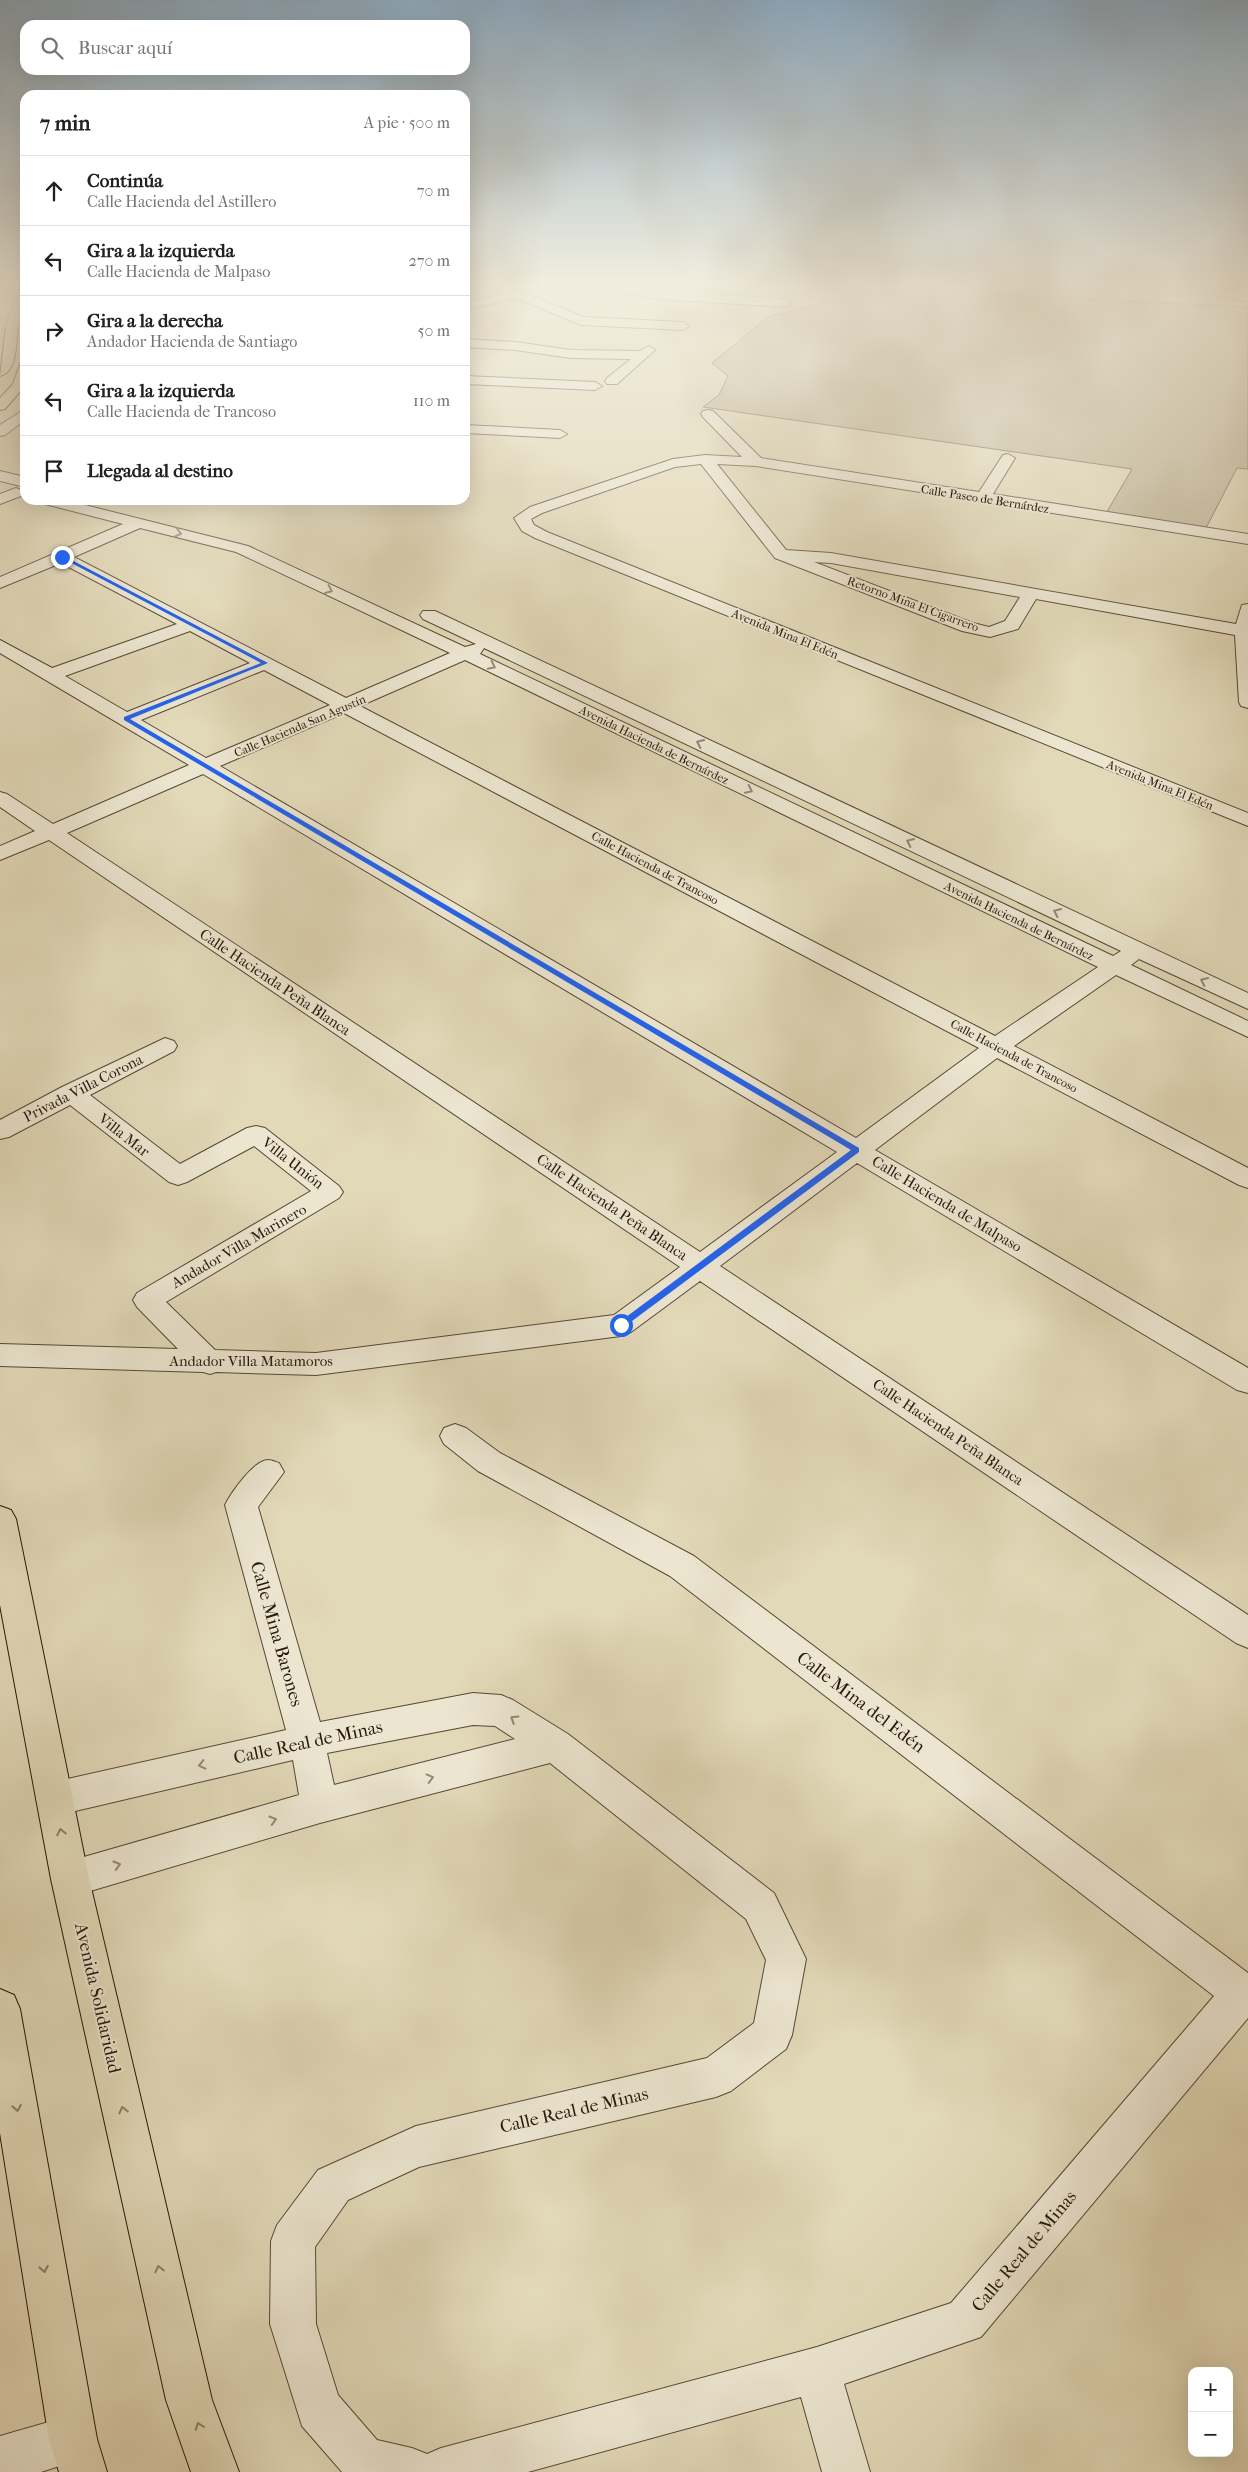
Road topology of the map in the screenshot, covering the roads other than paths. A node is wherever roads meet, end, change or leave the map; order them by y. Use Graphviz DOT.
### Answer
graph roads {
  1 [pos="708,414"];
  2 [pos="20,417"];
  3 [pos="470,429"];
  4 [pos="0,432"];
  5 [pos="560,434"];
  6 [pos="1008,458"];
  7 [pos="714,459"];
  8 [pos="756,462"];
  9 [pos="0,476"];
  10 [pos="0,489"];
  11 [pos="20,489"];
  12 [pos="20,490"];
  13 [pos="20,491"];
  14 [pos="0,498"];
  15 [pos="983,498"];
  16 [pos="66,505"];
  17 [pos="123,505"];
  18 [pos="139,523"];
  19 [pos="265,539"];
  20 [pos="1248,539"];
  21 [pos="781,555"];
  22 [pos="62,557"];
  23 [pos="0,583"];
  24 [pos="1031,594"];
  25 [pos="408,606"];
  26 [pos="1248,609"];
  27 [pos="191,625"];
  28 [pos="1244,631"];
  29 [pos="489,643"];
  30 [pos="0,645"];
  31 [pos="466,654"];
  32 [pos="266,663"];
  33 [pos="50,675"];
  34 [pos="1248,702"];
  35 [pos="346,706"];
  36 [pos="126,718"];
  37 [pos="206,766"];
  38 [pos="0,798"];
  39 [pos="1248,820"];
  40 [pos="50,832"];
  41 [pos="0,854"];
  42 [pos="1137,950"];
  43 [pos="1114,966"];
  44 [pos="1248,1002"];
  45 [pos="1248,1030"];
  46 [pos="165,1046"];
  47 [pos="996,1047"];
  48 [pos="70,1093"];
  49 [pos="0,1131"];
  50 [pos="256,1134"];
  51 [pos="856,1150"];
  52 [pos="1248,1180"];
  53 [pos="330,1192"];
  54 [pos="701,1266"];
  55 [pos="0,1355"];
  56 [pos="210,1363"];
  57 [pos="1248,1382"];
  58 [pos="455,1436"];
  59 [pos="268,1472"];
  60 [pos="0,1519"];
  61 [pos="1248,1632"];
  62 [pos="307,1741"];
  63 [pos="555,1745"];
  64 [pos="54,1799"];
  65 [pos="320,1806"];
  66 [pos="70,1879"];
  67 [pos="1245,1996"];
  68 [pos="0,2009"];
  69 [pos="817,2370"];
  70 [pos="78,2456"];
  71 [pos="0,2460"];
  72 [pos="215,2472"];
  73 [pos="412,2472"];
  74 [pos="441,2472"];
  75 [pos="846,2472"];
  1 -- 8 [label="street"];
  2 -- 4 [label="street"];
  3 -- 5 [label="street"];
  6 -- 15 [label="street"];
  7 -- 8 [label="street, Calle Paseo de Bernárdez"];
  7 -- 21 [label="street"];
  7 -- 39 [label="street, Avenida Mina El Edén"];
  8 -- 15 [label="street, Calle Paseo de Bernárdez"];
  9 -- 11 [label="street"];
  10 -- 12 [label="street"];
  13 -- 14 [label="street"];
  15 -- 20 [label="street, Calle Paseo de Bernárdez"];
  16 -- 18 [label="street, Avenida Hacienda de Bernárdez"];
  17 -- 19 [label="street"];
  18 -- 22 [label="street"];
  18 -- 31 [label="street, Avenida Hacienda de Bernárdez, one-way"];
  21 -- 24 [label="street, Retorno Mina El Cigarrero"];
  21 -- 24 [label="street, Retorno Mina El Cigarrero"];
  22 -- 23 [label="street"];
  22 -- 27 [label="street, Calle Hacienda de Trancoso"];
  24 -- 28 [label="street, Retorno Mina El Cigarrero"];
  25 -- 29 [label="street, Avenida Hacienda de Bernárdez"];
  26 -- 28 [label="street"];
  27 -- 32 [label="street, Calle Hacienda de Trancoso"];
  27 -- 33 [label="street"];
  28 -- 34 [label="street"];
  29 -- 31 [label="street, Calle Hacienda San Agustín"];
  42 -- 29 [label="street, Avenida Hacienda de Bernárdez, one-way"];
  30 -- 33 [label="street, Calle Hacienda de Malpaso"];
  31 -- 35 [label="street, Calle Hacienda San Agustín"];
  31 -- 43 [label="street, Avenida Hacienda de Bernárdez, one-way"];
  32 -- 35 [label="street, Calle Hacienda de Trancoso"];
  32 -- 36 [label="street"];
  33 -- 36 [label="street, Calle Hacienda de Malpaso"];
  35 -- 37 [label="street, Calle Hacienda San Agustín"];
  35 -- 47 [label="street, Calle Hacienda de Trancoso"];
  36 -- 37 [label="street, Calle Hacienda de Malpaso"];
  37 -- 40 [label="street, Calle Hacienda San Agustín"];
  37 -- 51 [label="street, Calle Hacienda de Malpaso"];
  38 -- 40 [label="street, Calle Hacienda Peña Blanca"];
  40 -- 41 [label="street, Calle Hacienda San Agustín"];
  40 -- 54 [label="street, Calle Hacienda Peña Blanca"];
  42 -- 43 [label="street"];
  44 -- 42 [label="street, Avenida Hacienda de Bernárdez, one-way"];
  43 -- 45 [label="street, Avenida Hacienda de Bernárdez"];
  43 -- 47 [label="street"];
  46 -- 48 [label="street, Privada Villa Corona"];
  47 -- 51 [label="street"];
  47 -- 52 [label="street, Calle Hacienda de Trancoso"];
  48 -- 49 [label="street, Privada Villa Corona"];
  48 -- 50 [label="street, Villa Mar"];
  50 -- 53 [label="street, Villa Unión"];
  51 -- 54 [label="street"];
  51 -- 57 [label="street, Calle Hacienda de Malpaso"];
  53 -- 56 [label="street, Andador Villa Marinero"];
  54 -- 56 [label="street, Andador Villa Matamoros"];
  54 -- 61 [label="street, Calle Hacienda Peña Blanca"];
  55 -- 56 [label="street, Andador Villa Matamoros"];
  58 -- 67 [label="street, Calle Mina del Edén"];
  59 -- 62 [label="street, Calle Mina Barones"];
  60 -- 64 [label="main road, Avenida Solidaridad"];
  63 -- 62 [label="street, Calle Real de Minas, one-way"];
  62 -- 64 [label="street, Calle Real de Minas, one-way"];
  62 -- 65 [label="street, Calle Mina Barones"];
  65 -- 63 [label="street, one-way"];
  63 -- 73 [label="street, Calle Real de Minas"];
  66 -- 64 [label="main road, Avenida Solidaridad, one-way"];
  66 -- 65 [label="street, one-way"];
  72 -- 66 [label="main road, Avenida Solidaridad, one-way"];
  67 -- 69 [label="street, Calle Real de Minas"];
  68 -- 70 [label="main road, one-way"];
  69 -- 74 [label="street, Calle Real de Minas"];
  69 -- 75 [label="street"];
  70 -- 71 [label="street"];
}
